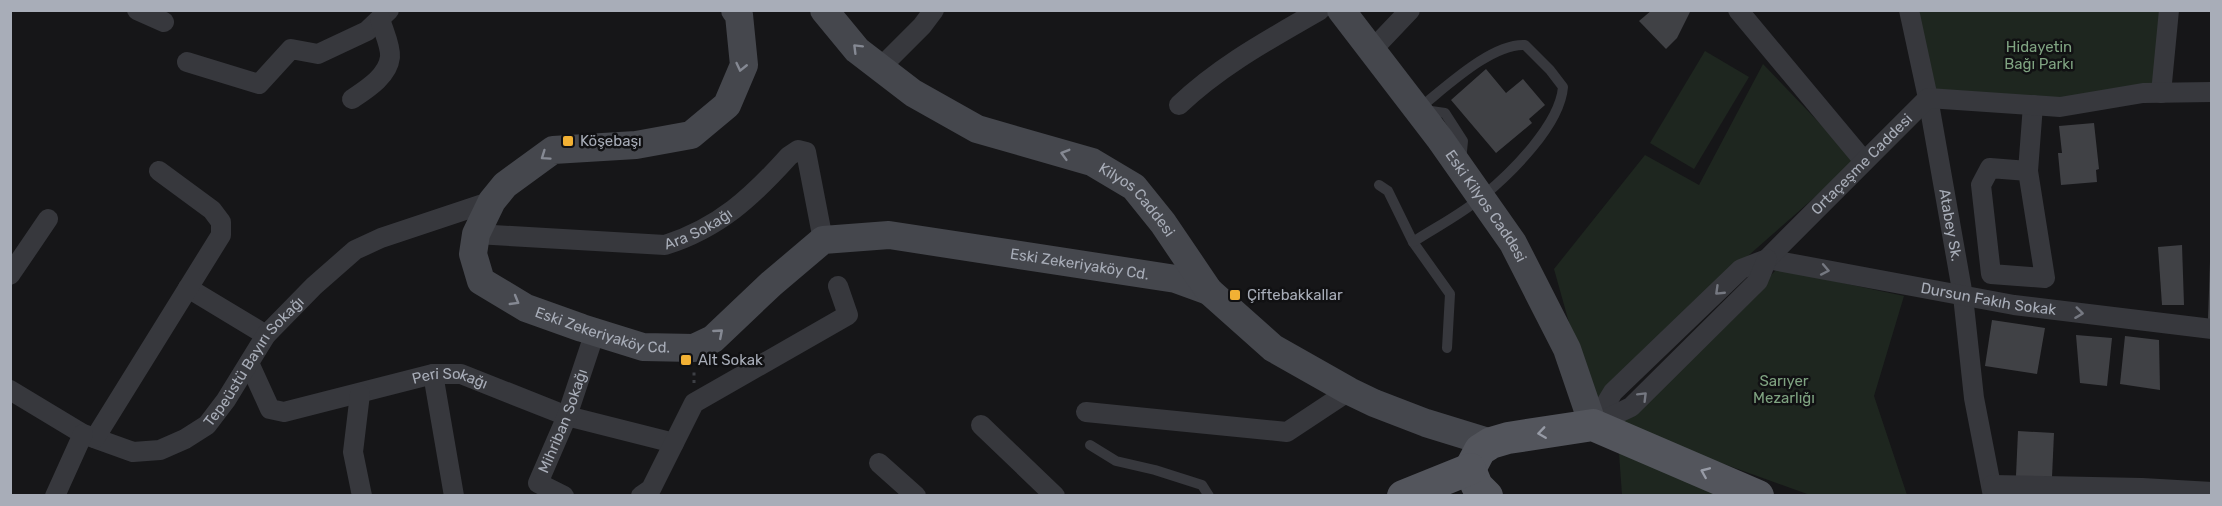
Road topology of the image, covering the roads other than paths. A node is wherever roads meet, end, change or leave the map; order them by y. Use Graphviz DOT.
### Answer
graph roads {
  1 [pos="137,10"];
  2 [pos="735,10"];
  3 [pos="824,10"];
  4 [pos="1320,10"];
  5 [pos="1341,10"];
  6 [pos="1410,10"];
  7 [pos="1738,10"];
  8 [pos="1909,10"];
  9 [pos="2169,10"];
  10 [pos="929,12"];
  11 [pos="385,15"];
  12 [pos="164,22"];
  13 [pos="1372,50"];
  14 [pos="187,62"];
  15 [pos="880,68"];
  16 [pos="2211,92"];
  17 [pos="2162,93"];
  18 [pos="1928,98"];
  19 [pos="352,99"];
  20 [pos="1179,105"];
  21 [pos="2033,105"];
  22 [pos="1417,109"];
  23 [pos="1864,161"];
  24 [pos="159,171"];
  25 [pos="2028,171"];
  26 [pos="1379,185"];
  27 [pos="1481,198"];
  28 [pos="492,201"];
  29 [pos="48,219"];
  30 [pos="476,234"];
  31 [pos="823,240"];
  32 [pos="1413,242"];
  33 [pos="1767,259"];
  34 [pos="10,275"];
  35 [pos="838,286"];
  36 [pos="188,288"];
  37 [pos="1209,291"];
  38 [pos="1963,296"];
  39 [pos="2211,329"];
  40 [pos="595,332"];
  41 [pos="266,334"];
  42 [pos="1447,348"];
  43 [pos="249,363"];
  44 [pos="433,374"];
  45 [pos="10,390"];
  46 [pos="1349,391"];
  47 [pos="360,394"];
  48 [pos="1086,412"];
  49 [pos="567,416"];
  50 [pos="1426,423"];
  51 [pos="981,425"];
  52 [pos="1593,425"];
  53 [pos="89,436"];
  54 [pos="674,443"];
  55 [pos="1491,443"];
  56 [pos="1090,445"];
  57 [pos="879,463"];
  58 [pos="1470,470"];
  59 [pos="1992,490"];
  60 [pos="2061,491"];
  61 [pos="2211,492"];
  62 [pos="55,495"];
  63 [pos="362,495"];
  64 [pos="454,495"];
  65 [pos="564,495"];
  66 [pos="641,495"];
  67 [pos="916,495"];
  68 [pos="1055,495"];
  69 [pos="1209,495"];
  70 [pos="1403,495"];
  71 [pos="1487,495"];
  72 [pos="1758,495"];
  1 -- 12 [label="street"];
  2 -- 28 [label="street, Eski Zekeriyaköy Cd., one-way"];
  15 -- 3 [label="street, Kilyos Caddesi, one-way"];
  4 -- 20 [label="street"];
  5 -- 13 [label="street, Eski Kilyos Caddesi"];
  6 -- 13 [label="street"];
  7 -- 23 [label="street"];
  8 -- 18 [label="street, Atabey Sk."];
  9 -- 17 [label="street"];
  10 -- 15 [label="street"];
  11 -- 14 [label="street"];
  11 -- 19 [label="street"];
  13 -- 22 [label="street, Eski Kilyos Caddesi"];
  37 -- 15 [label="street, Kilyos Caddesi, one-way"];
  16 -- 17 [label="street"];
  17 -- 21 [label="street"];
  18 -- 21 [label="street"];
  18 -- 23 [label="street, Ortaçeşme Caddesi"];
  18 -- 38 [label="street, Atabey Sk."];
  21 -- 25 [label="street"];
  22 -- 27 [label="street, Eski Kilyos Caddesi"];
  22 -- 27 [label="lane"];
  23 -- 33 [label="street, Ortaçeşme Caddesi"];
  24 -- 36 [label="street"];
  25 -- 25 [label="street"];
  26 -- 32 [label="lane"];
  27 -- 32 [label="lane"];
  27 -- 52 [label="street, Eski Kilyos Caddesi"];
  28 -- 30 [label="street, Eski Zekeriyaköy Cd."];
  28 -- 41 [label="street, Tepeüstü Bayırı Sokağı"];
  29 -- 34 [label="street"];
  30 -- 31 [label="street, Ara Sokağı"];
  30 -- 40 [label="street, Eski Zekeriyaköy Cd., one-way"];
  31 -- 37 [label="street, Eski Zekeriyaköy Cd."];
  40 -- 31 [label="street, Eski Zekeriyaköy Cd., one-way"];
  32 -- 42 [label="lane"];
  33 -- 38 [label="street, Dursun Fakıh Sokak, one-way"];
  33 -- 52 [label="street, Ortaçeşme Caddesi"];
  35 -- 54 [label="street"];
  36 -- 41 [label="street"];
  36 -- 53 [label="street"];
  37 -- 46 [label="street, Kilyos Caddesi"];
  38 -- 39 [label="street, Dursun Fakıh Sokak, one-way"];
  38 -- 59 [label="street, Atabey Sk."];
  40 -- 49 [label="street, Mihriban Sokağı"];
  41 -- 43 [label="street, Tepeüstü Bayırı Sokağı"];
  43 -- 47 [label="street, Peri Sokağı"];
  43 -- 53 [label="street, Tepeüstü Bayırı Sokağı"];
  44 -- 47 [label="street, Peri Sokağı"];
  44 -- 49 [label="street, Peri Sokağı"];
  44 -- 64 [label="street"];
  45 -- 53 [label="street, Tepeüstü Bayırı Sokağı"];
  46 -- 48 [label="street"];
  46 -- 50 [label="street, Kilyos Caddesi"];
  47 -- 63 [label="street"];
  49 -- 54 [label="street, Peri Sokağı"];
  49 -- 65 [label="street, Mihriban Sokağı"];
  50 -- 55 [label="street"];
  50 -- 58 [label="street"];
  51 -- 68 [label="street"];
  52 -- 55 [label="main road, one-way"];
  72 -- 52 [label="main road, one-way"];
  53 -- 62 [label="street"];
  54 -- 66 [label="street"];
  55 -- 58 [label="main road"];
  56 -- 69 [label="lane"];
  57 -- 67 [label="street"];
  58 -- 70 [label="main road"];
  58 -- 71 [label="main road"];
  59 -- 60 [label="street"];
  60 -- 61 [label="street"];
}
